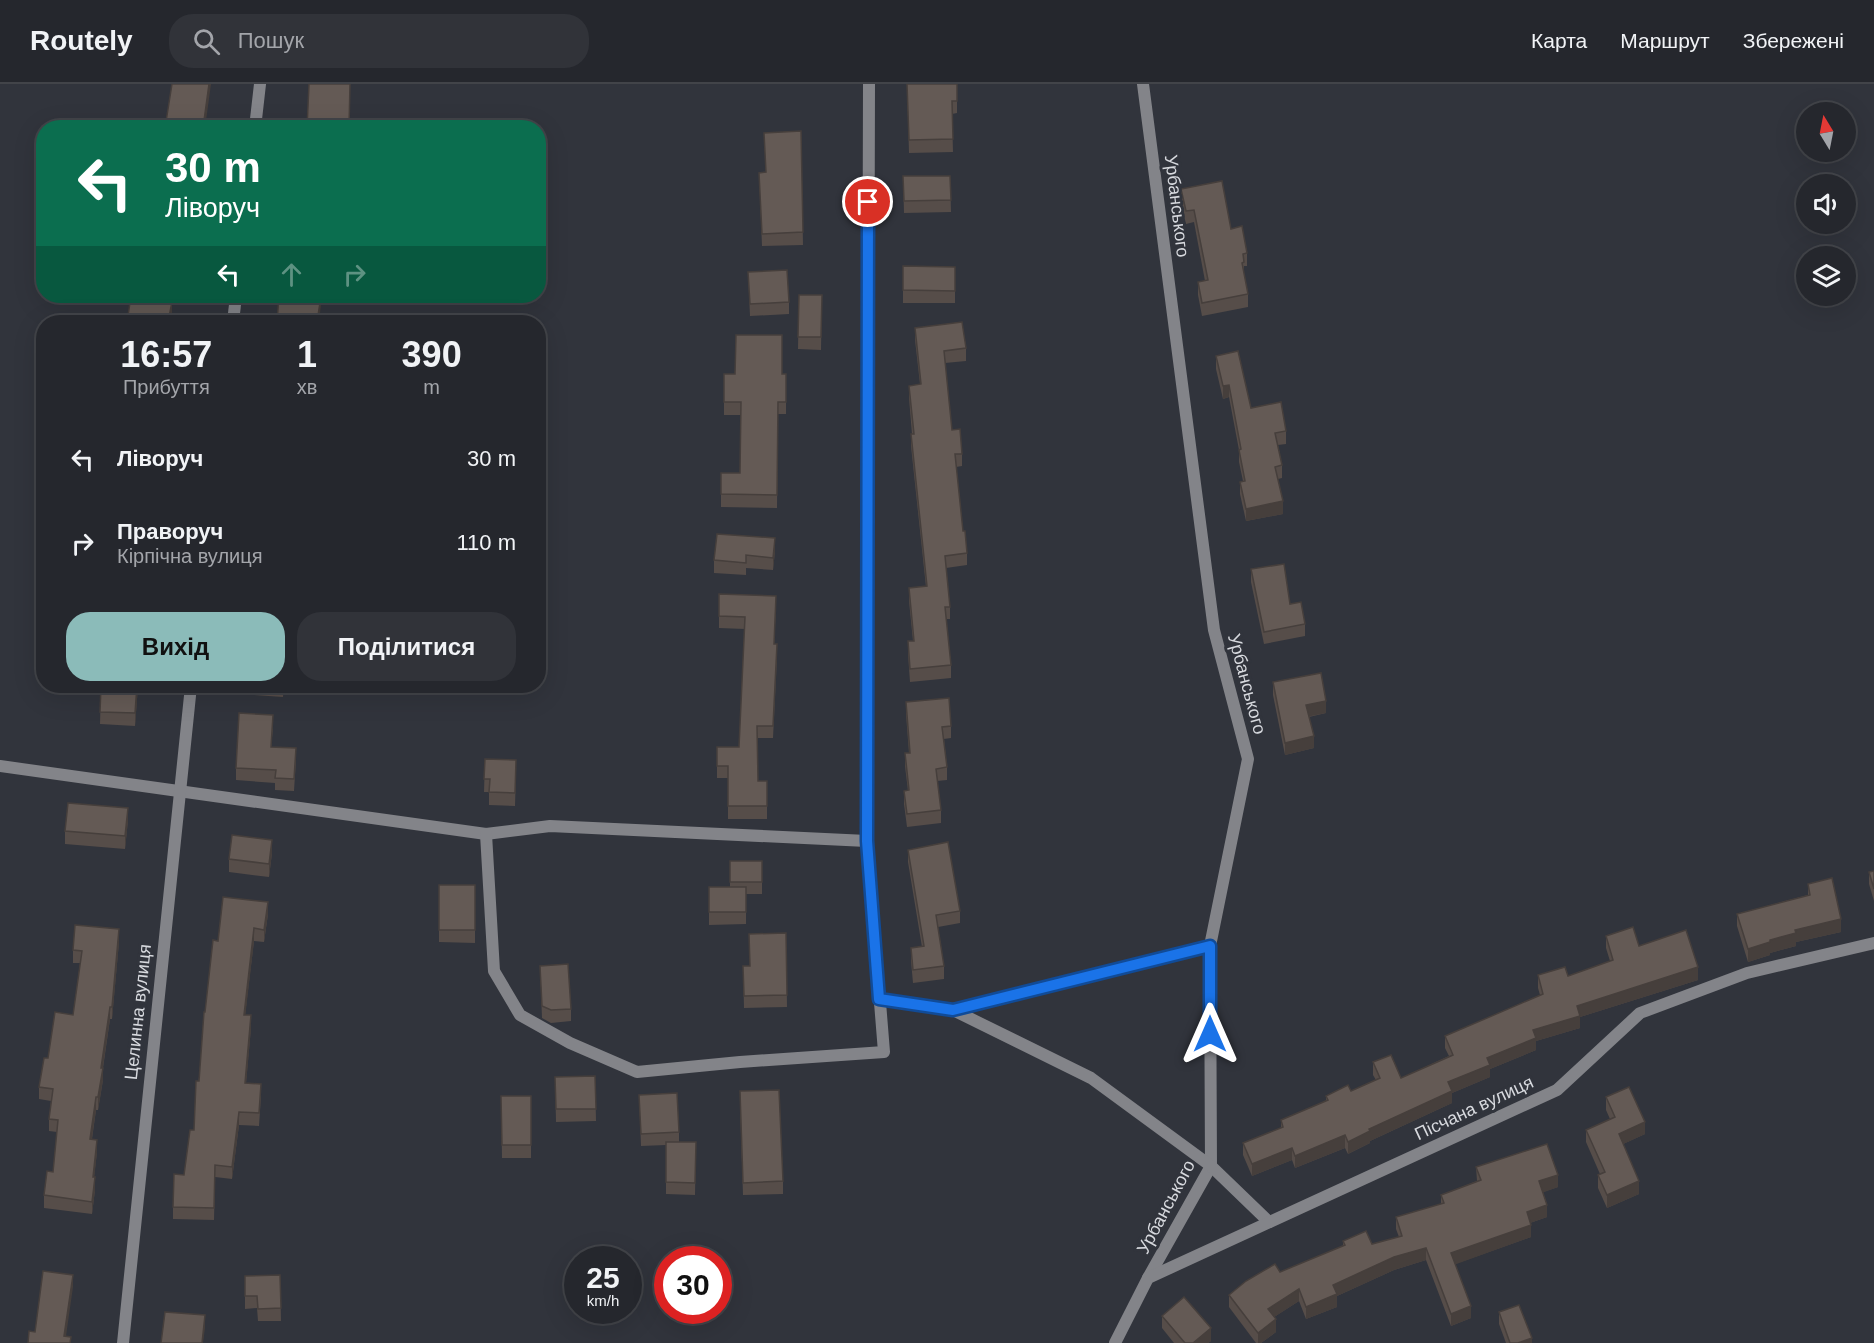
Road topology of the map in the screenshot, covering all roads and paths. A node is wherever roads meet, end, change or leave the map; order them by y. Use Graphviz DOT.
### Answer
graph roads {
  1 [pos="260,84"];
  2 [pos="869,84"];
  3 [pos="1143,84"];
  4 [pos="256,120"];
  5 [pos="190,693"];
  6 [pos="0,766"];
  7 [pos="179,791"];
  8 [pos="486,834"];
  9 [pos="867,841"];
  10 [pos="1874,943"];
  11 [pos="1210,946"];
  12 [pos="879,999"];
  13 [pos="953,1010"];
  14 [pos="1211,1166"];
  15 [pos="1269,1222"];
  16 [pos="1148,1278"];
  17 [pos="123,1343"];
  18 [pos="1115,1343"];
  1 -- 4 [label="street"];
  2 -- 9 [label="street"];
  3 -- 11 [label="street, Урбанського"];
  5 -- 7 [label="street, Целинна вулиця"];
  6 -- 7 [label="street"];
  7 -- 8 [label="street"];
  7 -- 17 [label="street, Целинна вулиця"];
  8 -- 9 [label="street"];
  8 -- 12 [label="street"];
  9 -- 12 [label="street"];
  10 -- 15 [label="street, Пiсчана вулиця"];
  11 -- 13 [label="street"];
  11 -- 14 [label="street, Урбанського"];
  12 -- 13 [label="street"];
  13 -- 14 [label="street"];
  14 -- 15 [label="street"];
  14 -- 16 [label="street, Урбанського"];
  15 -- 16 [label="street, Пiсчана вулиця"];
  16 -- 18 [label="street"];
}
